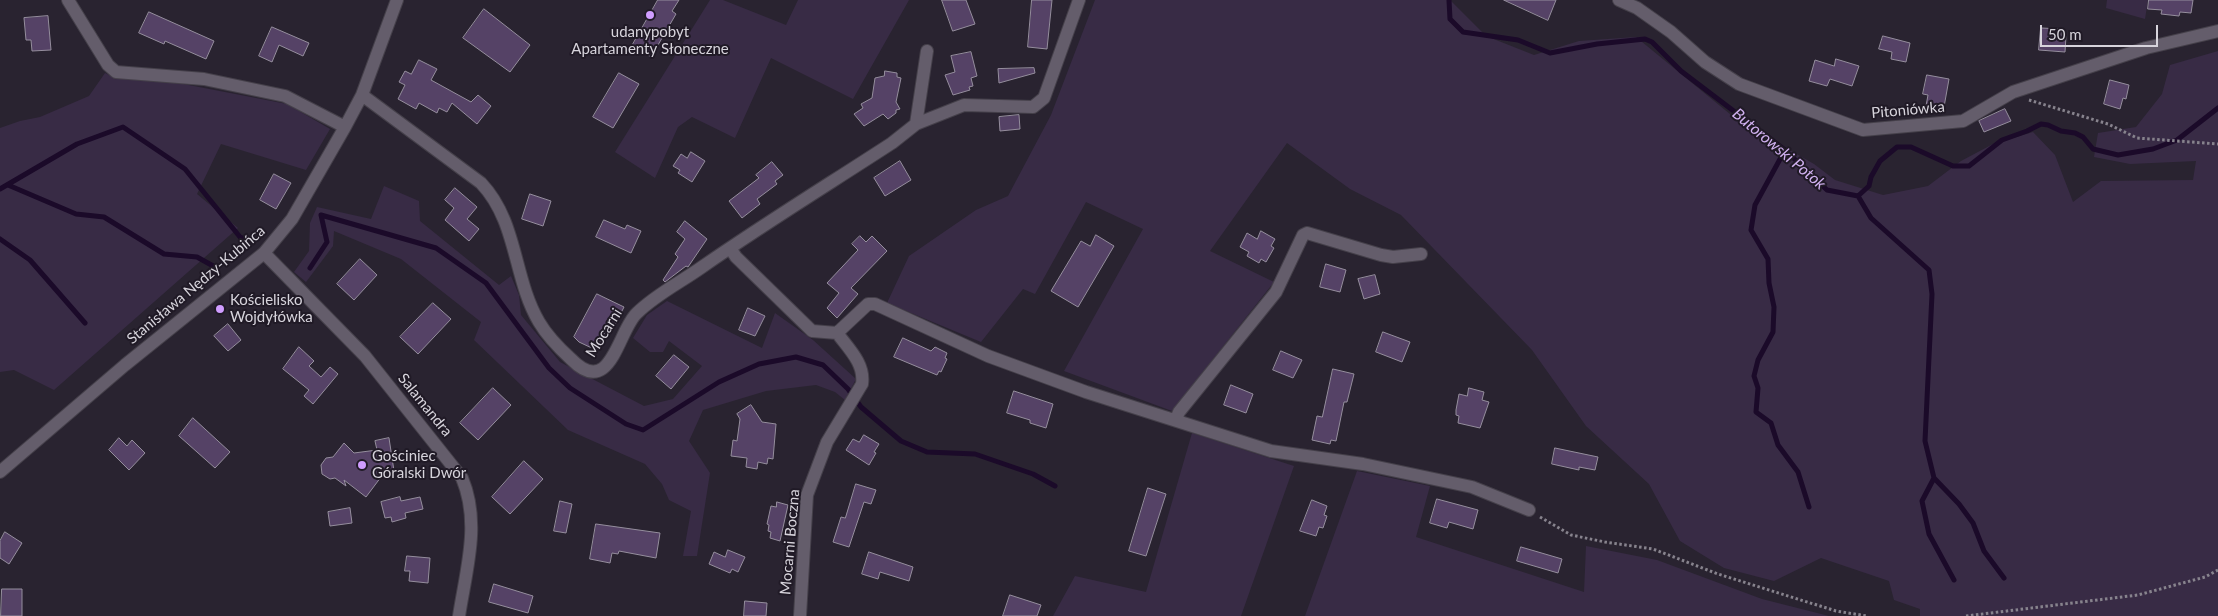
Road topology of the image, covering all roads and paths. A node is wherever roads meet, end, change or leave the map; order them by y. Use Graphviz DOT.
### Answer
graph roads {
  1 [pos="68,0"];
  2 [pos="397,0"];
  3 [pos="1079,0"];
  4 [pos="1619,0"];
  5 [pos="2218,31"];
  6 [pos="927,51"];
  7 [pos="2010,94"];
  8 [pos="362,95"];
  9 [pos="916,124"];
  10 [pos="345,127"];
  11 [pos="2218,144"];
  12 [pos="730,248"];
  13 [pos="264,253"];
  14 [pos="1421,254"];
  15 [pos="837,333"];
  16 [pos="1176,419"];
  17 [pos="0,472"];
  18 [pos="1529,510"];
  19 [pos="2218,570"];
  20 [pos="459,616"];
  21 [pos="800,616"];
  22 [pos="1867,616"];
  23 [pos="1966,616"];
  1 -- 10 [label="street"];
  2 -- 8 [label="street, Stanisława Nędzy-Kubińca"];
  3 -- 9 [label="street, Mocarni"];
  4 -- 7 [label="street, Pitoniówka"];
  5 -- 7 [label="street, Pitoniówka"];
  6 -- 9 [label="street"];
  7 -- 11 [label="path"];
  8 -- 10 [label="street, Stanisława Nędzy-Kubińca"];
  8 -- 12 [label="street, Mocarni"];
  9 -- 12 [label="street, Mocarni"];
  10 -- 13 [label="street, Stanisława Nędzy-Kubińca"];
  12 -- 15 [label="street"];
  13 -- 17 [label="street, Stanisława Nędzy-Kubińca"];
  13 -- 20 [label="street, Salamandra"];
  14 -- 16 [label="street"];
  15 -- 16 [label="street"];
  15 -- 21 [label="street, Mocarni Boczna"];
  16 -- 18 [label="street"];
  18 -- 22 [label="path"];
  19 -- 23 [label="path"];
}
